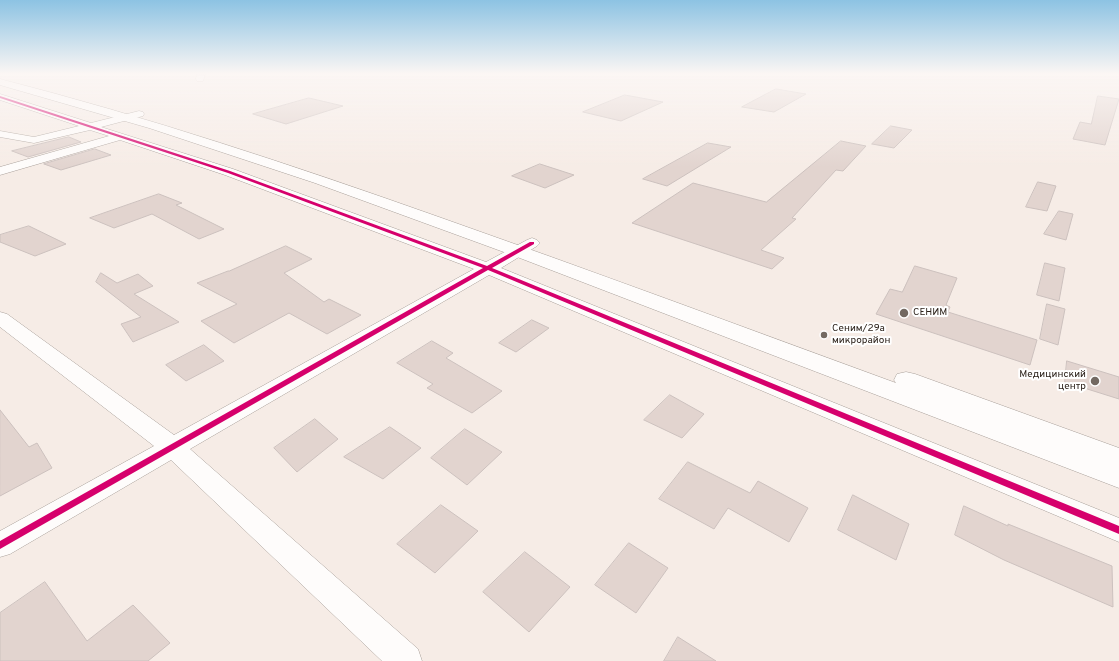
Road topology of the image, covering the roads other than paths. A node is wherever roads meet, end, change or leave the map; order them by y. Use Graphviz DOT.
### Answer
graph roads {
  1 [pos="45,105"];
  2 [pos="87,105"];
  3 [pos="133,116"];
  4 [pos="91,127"];
  5 [pos="0,134"];
  6 [pos="122,136"];
  7 [pos="0,171"];
  8 [pos="525,247"];
  9 [pos="487,268"];
  10 [pos="0,318"];
  11 [pos="961,408"];
  12 [pos="173,446"];
  13 [pos="1119,459"];
  14 [pos="1119,477"];
  15 [pos="1119,530"];
  16 [pos="0,545"];
  17 [pos="406,661"];
  1 -- 4 [label="street"];
  2 -- 3 [label="main road"];
  3 -- 4 [label="street"];
  3 -- 8 [label="main road"];
  4 -- 5 [label="street"];
  4 -- 6 [label="street"];
  6 -- 7 [label="street"];
  6 -- 9 [label="street"];
  8 -- 9 [label="street"];
  8 -- 11 [label="main road"];
  9 -- 12 [label="street"];
  9 -- 15 [label="street"];
  10 -- 12 [label="street"];
  11 -- 13 [label="main road"];
  11 -- 14 [label="main road"];
  12 -- 16 [label="street"];
  12 -- 17 [label="street"];
}
